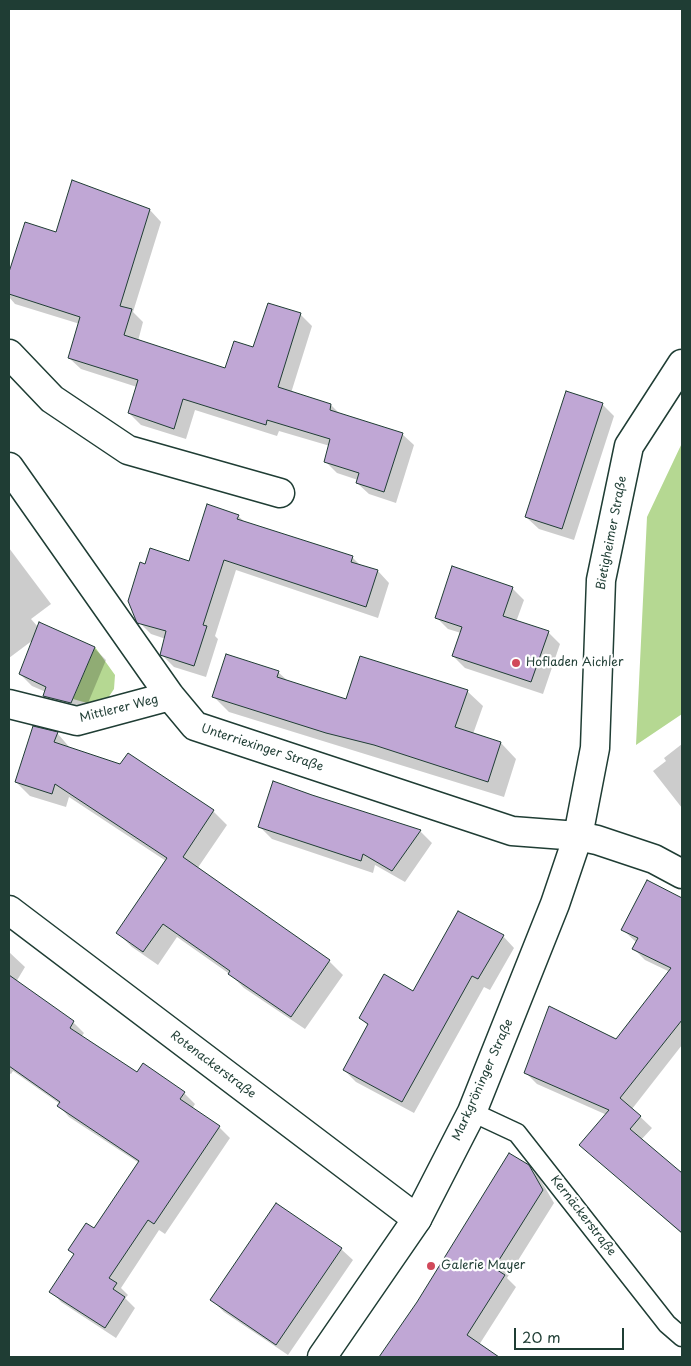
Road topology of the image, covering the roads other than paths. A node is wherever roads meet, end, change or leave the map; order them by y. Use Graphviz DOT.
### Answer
graph roads {
  1 [pos="9,354"];
  2 [pos="682,364"];
  3 [pos="9,467"];
  4 [pos="280,493"];
  5 [pos="170,696"];
  6 [pos="9,704"];
  7 [pos="578,836"];
  8 [pos="682,874"];
  9 [pos="9,910"];
  10 [pos="472,1112"];
  11 [pos="417,1219"];
  12 [pos="682,1337"];
  13 [pos="322,1357"];
  1 -- 4 [label="street"];
  2 -- 7 [label="street, Bietigheimer Straße"];
  3 -- 5 [label="street, Unterriexinger Straße"];
  5 -- 6 [label="street, Mittlerer Weg"];
  5 -- 7 [label="street, Unterriexinger Straße"];
  7 -- 8 [label="street, Unterriexinger Straße"];
  7 -- 10 [label="street, Markgröninger Straße"];
  9 -- 11 [label="street, Rotenackerstraße"];
  10 -- 11 [label="street, Markgröninger Straße"];
  10 -- 12 [label="lane, Kernäckerstraße"];
  11 -- 13 [label="street, Markgröninger Straße"];
}
